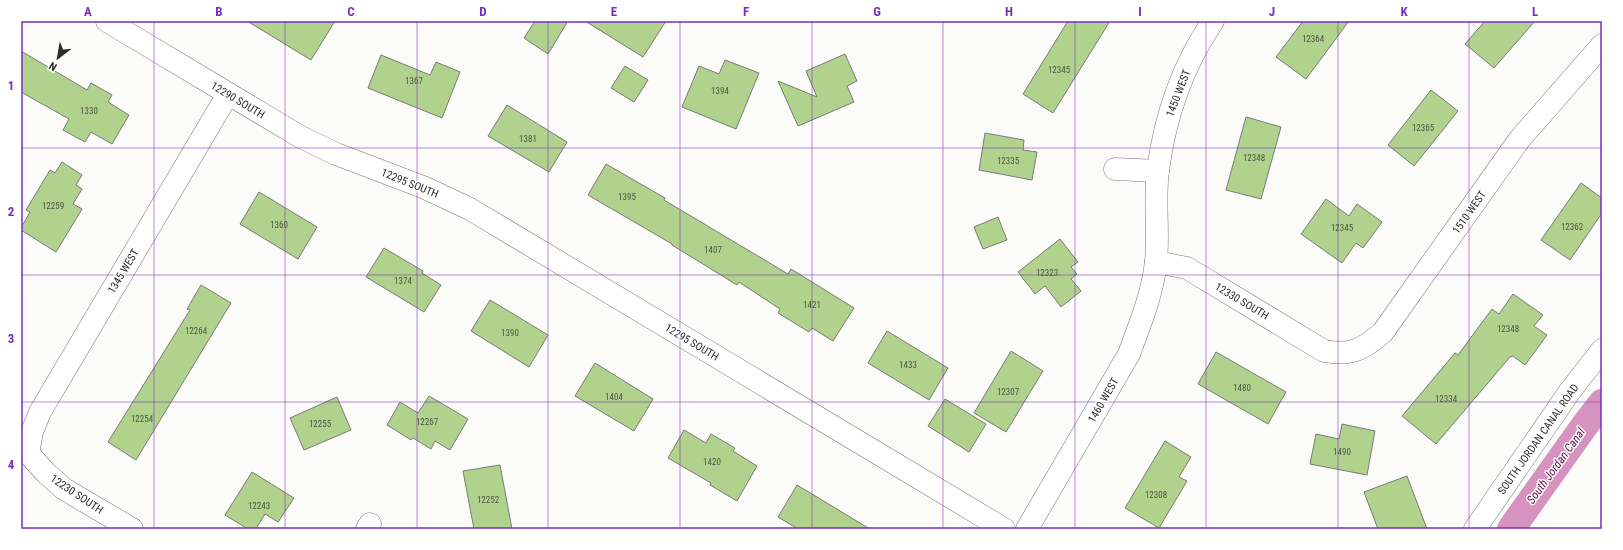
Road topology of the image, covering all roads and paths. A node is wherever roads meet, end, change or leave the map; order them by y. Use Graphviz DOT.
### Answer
graph roads {
  1 [pos="107,21"];
  2 [pos="1213,21"];
  3 [pos="1602,45"];
  4 [pos="228,94"];
  5 [pos="1115,168"];
  6 [pos="373,169"];
  7 [pos="1158,171"];
  8 [pos="1156,262"];
  9 [pos="1324,350"];
  10 [pos="1602,350"];
  11 [pos="28,453"];
  12 [pos="132,529"];
  13 [pos="1004,529"];
  14 [pos="1027,529"];
  15 [pos="1476,529"];
  1 -- 4 [label="street, 12290 SOUTH"];
  2 -- 7 [label="street, 1450 WEST"];
  3 -- 9 [label="street, 1510 WEST"];
  4 -- 6 [label="street, 12290 SOUTH"];
  4 -- 11 [label="street, 1345 WEST"];
  5 -- 7 [label="street"];
  6 -- 13 [label="street, 12295 SOUTH"];
  7 -- 8 [label="street, 1450 WEST"];
  8 -- 9 [label="street, 12330 SOUTH"];
  8 -- 14 [label="street, 1460 WEST"];
  10 -- 15 [label="street, SOUTH JORDAN CANAL ROAD"];
  11 -- 12 [label="street, 12230 SOUTH"];
}
